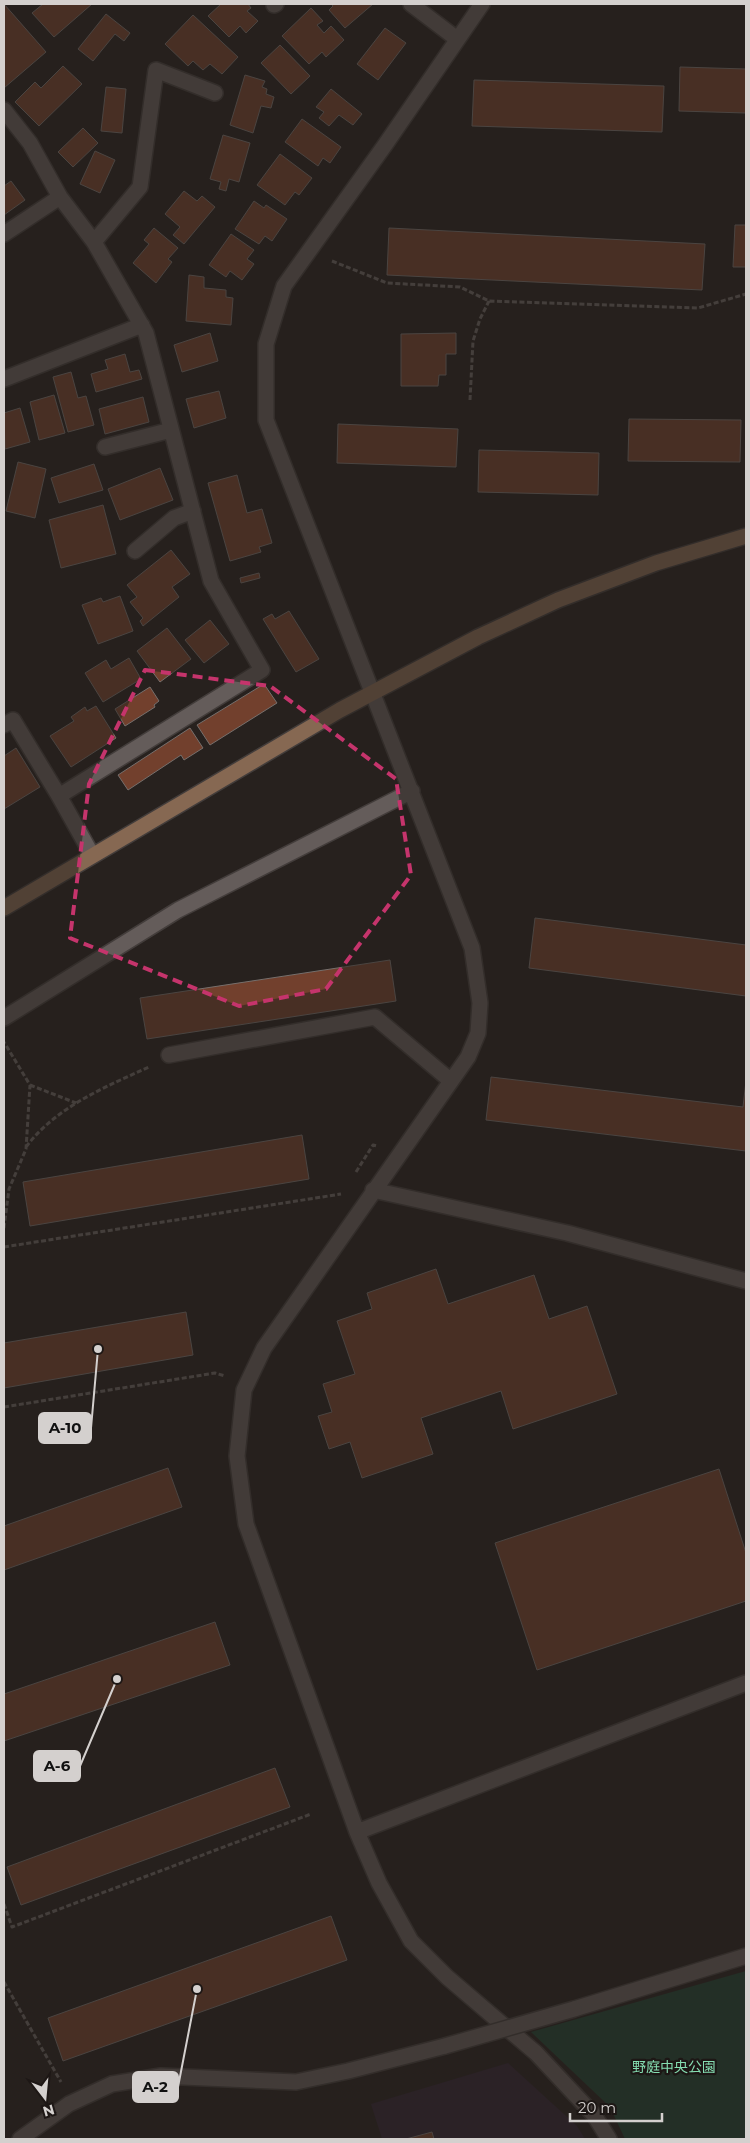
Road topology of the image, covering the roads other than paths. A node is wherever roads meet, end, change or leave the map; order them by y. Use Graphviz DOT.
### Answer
graph roads {
  1 [pos="411,4"];
  2 [pos="482,4"];
  3 [pos="457,39"];
  4 [pos="215,93"];
  5 [pos="4,110"];
  6 [pos="60,197"];
  7 [pos="4,234"];
  8 [pos="94,242"];
  9 [pos="142,325"];
  10 [pos="4,379"];
  11 [pos="172,430"];
  12 [pos="105,447"];
  13 [pos="193,512"];
  14 [pos="746,536"];
  15 [pos="135,551"];
  16 [pos="373,692"];
  17 [pos="4,725"];
  18 [pos="412,791"];
  19 [pos="59,796"];
  20 [pos="92,855"];
  21 [pos="4,908"];
  22 [pos="4,1018"];
  23 [pos="169,1055"];
  24 [pos="451,1081"];
  25 [pos="373,1190"];
  26 [pos="746,1281"];
  27 [pos="746,1683"];
  28 [pos="357,1832"];
  29 [pos="746,1956"];
  30 [pos="22,2139"];
  31 [pos="609,2139"];
  1 -- 3 [label="street"];
  2 -- 3 [label="street"];
  3 -- 16 [label="street"];
  4 -- 8 [label="street"];
  5 -- 6 [label="street"];
  6 -- 7 [label="street"];
  6 -- 8 [label="street"];
  8 -- 9 [label="street"];
  9 -- 10 [label="street"];
  9 -- 11 [label="street"];
  11 -- 12 [label="street"];
  11 -- 13 [label="street"];
  13 -- 15 [label="street"];
  13 -- 19 [label="street"];
  14 -- 16 [label="street"];
  16 -- 18 [label="street"];
  16 -- 20 [label="street"];
  17 -- 19 [label="street"];
  18 -- 22 [label="street"];
  18 -- 24 [label="street"];
  19 -- 20 [label="street"];
  20 -- 21 [label="street"];
  23 -- 24 [label="street"];
  24 -- 25 [label="street"];
  25 -- 26 [label="street"];
  25 -- 28 [label="street"];
  27 -- 28 [label="street"];
  28 -- 31 [label="street"];
  29 -- 30 [label="street, bridge"];
}
